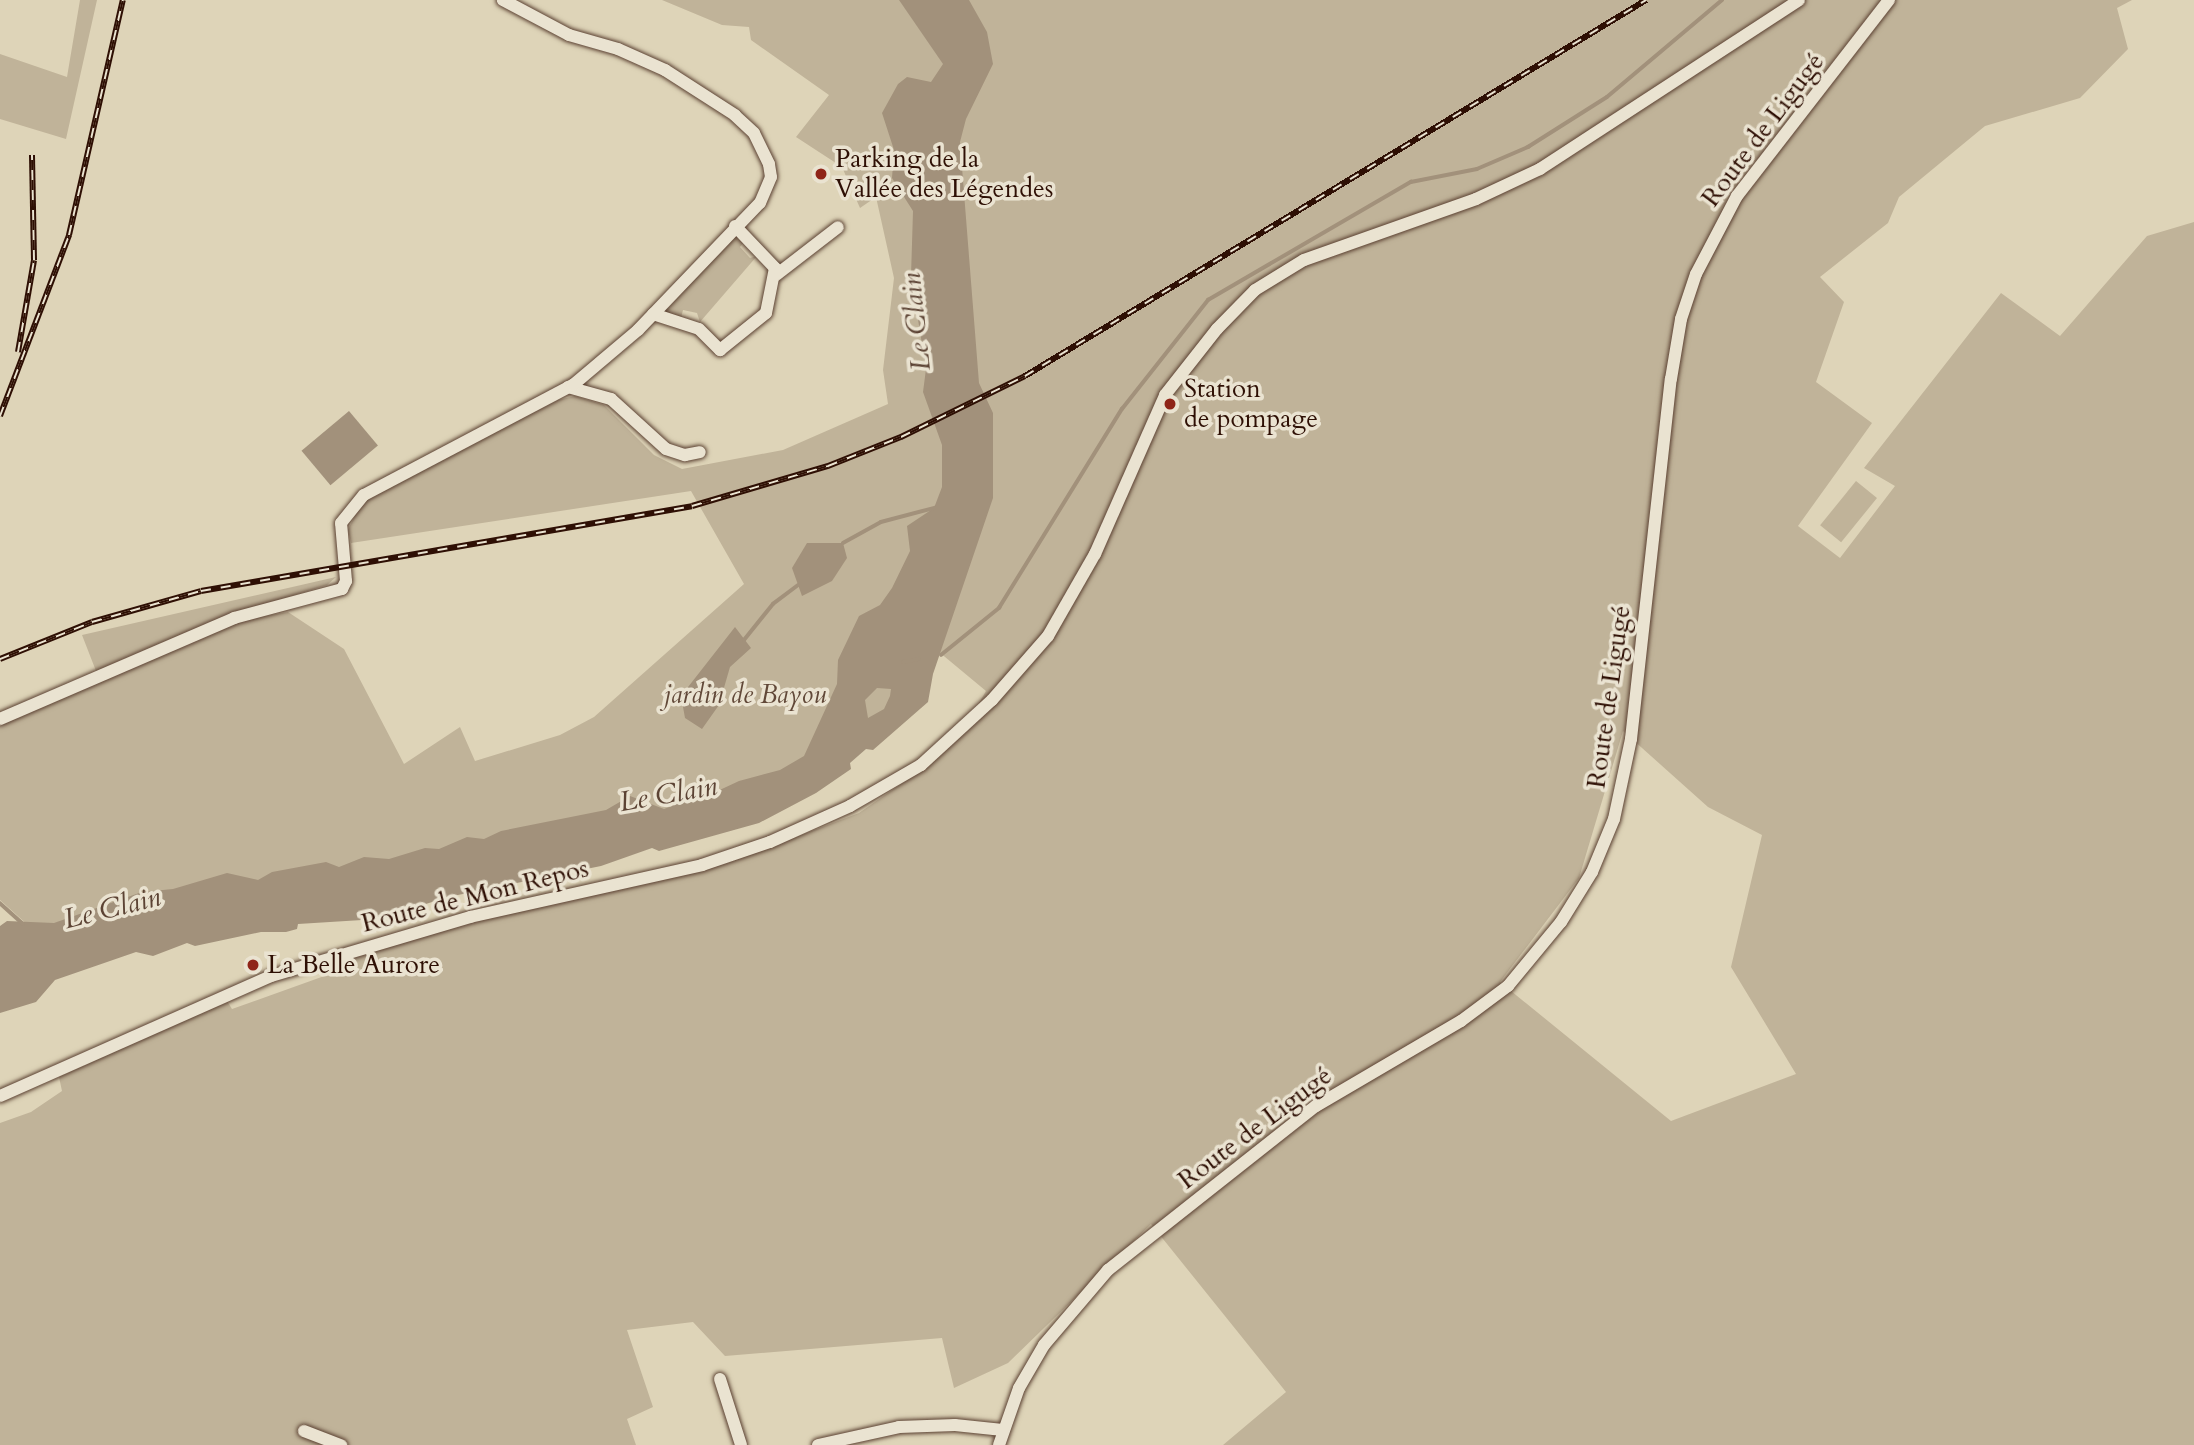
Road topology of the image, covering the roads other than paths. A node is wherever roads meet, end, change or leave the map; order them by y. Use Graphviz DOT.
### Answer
graph roads {
  1 [pos="503,0"];
  2 [pos="1799,0"];
  3 [pos="1889,0"];
  4 [pos="735,226"];
  5 [pos="838,227"];
  6 [pos="776,275"];
  7 [pos="653,314"];
  8 [pos="568,387"];
  9 [pos="699,452"];
  10 [pos="0,719"];
  11 [pos="0,1096"];
  12 [pos="720,1379"];
  13 [pos="1003,1430"];
  14 [pos="304,1431"];
  15 [pos="341,1445"];
  16 [pos="741,1445"];
  17 [pos="818,1445"];
  18 [pos="999,1445"];
  1 -- 4 [label="street"];
  2 -- 11 [label="street, Route de Mon Repos"];
  3 -- 13 [label="street, Route de Ligugé"];
  4 -- 6 [label="street"];
  4 -- 7 [label="street"];
  5 -- 6 [label="street"];
  6 -- 7 [label="street"];
  7 -- 8 [label="street"];
  8 -- 9 [label="street"];
  8 -- 10 [label="street"];
  12 -- 16 [label="street"];
  13 -- 17 [label="street"];
  13 -- 18 [label="street, Route de Ligugé"];
  14 -- 15 [label="street"];
}
